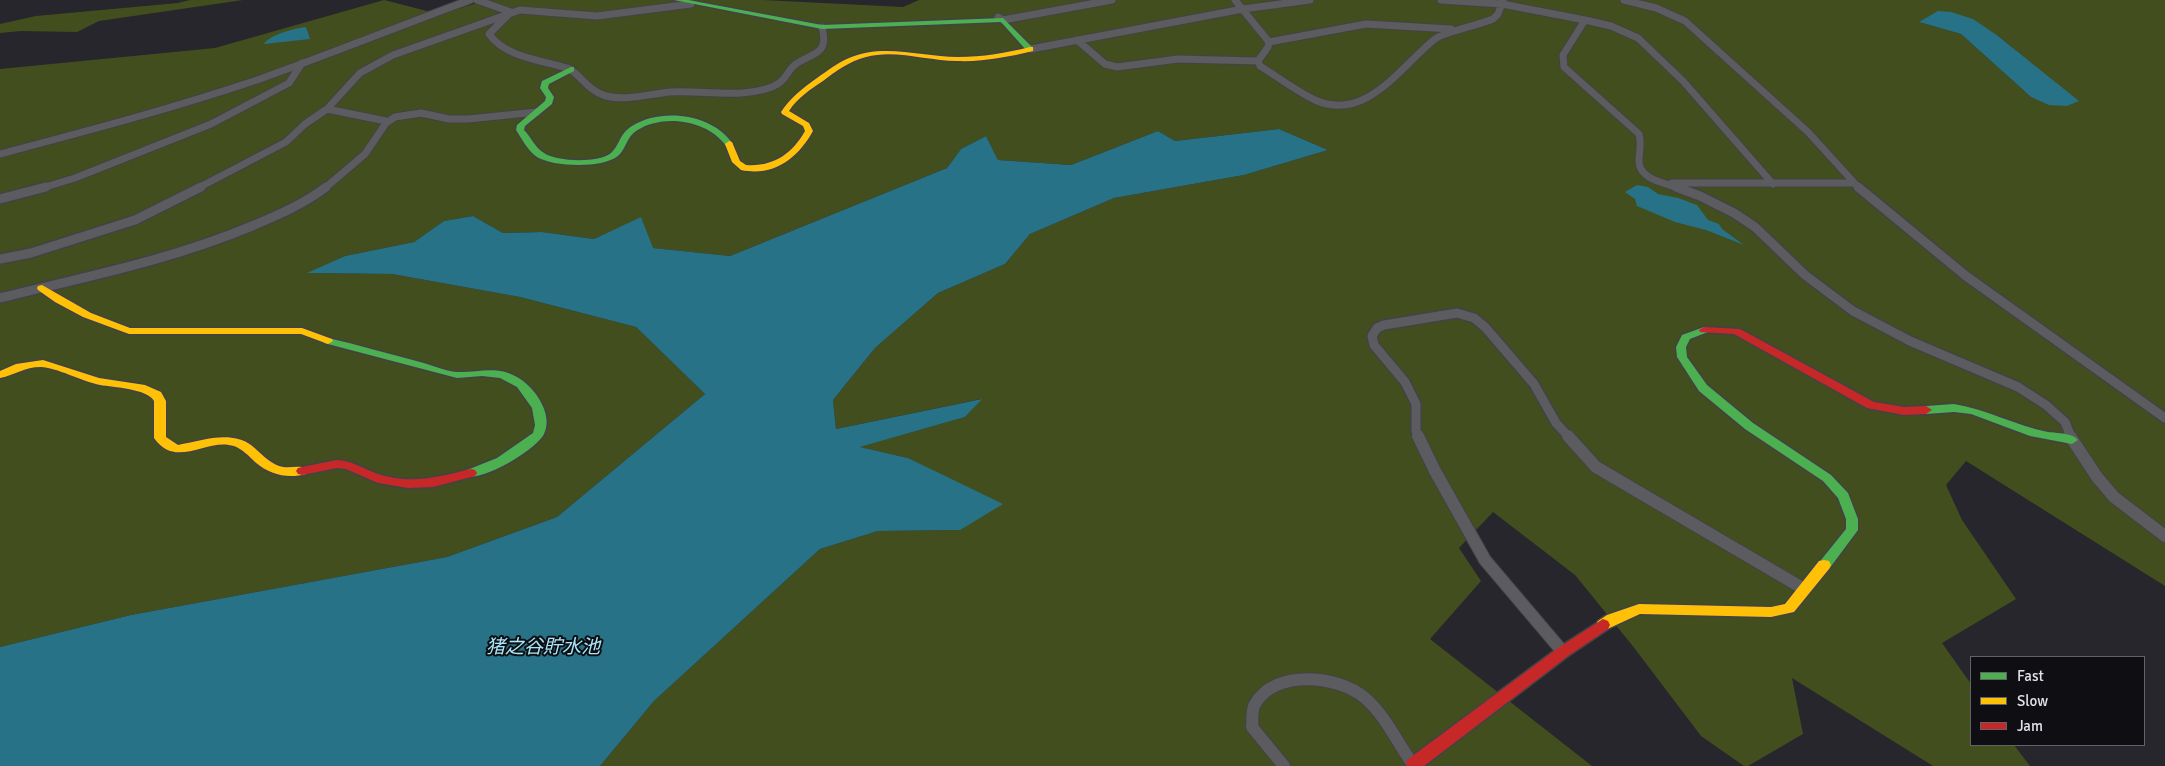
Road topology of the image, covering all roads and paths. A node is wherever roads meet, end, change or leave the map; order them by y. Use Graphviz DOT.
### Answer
graph roads {
  1 [pos="470,0"];
  2 [pos="477,0"];
  3 [pos="678,0"];
  4 [pos="1112,0"];
  5 [pos="1234,0"];
  6 [pos="1310,0"];
  7 [pos="1441,0"];
  8 [pos="1624,0"];
  9 [pos="1503,2"];
  10 [pos="691,4"];
  11 [pos="1243,9"];
  12 [pos="511,12"];
  13 [pos="1001,18"];
  14 [pos="1585,20"];
  15 [pos="822,27"];
  16 [pos="1456,30"];
  17 [pos="1077,40"];
  18 [pos="1269,42"];
  19 [pos="1031,49"];
  20 [pos="1258,62"];
  21 [pos="302,63"];
  22 [pos="571,69"];
  23 [pos="328,109"];
  24 [pos="537,112"];
  25 [pos="386,122"];
  26 [pos="0,154"];
  27 [pos="1662,183"];
  28 [pos="1853,183"];
  29 [pos="1773,184"];
  30 [pos="0,199"];
  31 [pos="0,259"];
  32 [pos="42,288"];
  33 [pos="0,298"];
  34 [pos="0,375"];
  35 [pos="2165,418"];
  36 [pos="2072,440"];
  37 [pos="2165,536"];
  38 [pos="1804,588"];
  39 [pos="1563,652"];
  40 [pos="1284,766"];
  41 [pos="1414,766"];
  1 -- 21 [label="street"];
  2 -- 12 [label="street"];
  3 -- 10 [label="street"];
  4 -- 13 [label="street"];
  5 -- 11 [label="street"];
  6 -- 11 [label="street"];
  7 -- 9 [label="street"];
  8 -- 28 [label="street"];
  9 -- 14 [label="street"];
  9 -- 16 [label="street"];
  10 -- 12 [label="street"];
  10 -- 15 [label="street"];
  11 -- 17 [label="street"];
  11 -- 18 [label="street"];
  12 -- 22 [label="street"];
  12 -- 23 [label="street"];
  13 -- 15 [label="street"];
  13 -- 19 [label="street"];
  14 -- 27 [label="street"];
  14 -- 29 [label="street"];
  15 -- 22 [label="street"];
  16 -- 18 [label="street"];
  16 -- 20 [label="street"];
  17 -- 19 [label="street"];
  17 -- 20 [label="street"];
  18 -- 20 [label="street"];
  19 -- 24 [label="street"];
  21 -- 26 [label="street"];
  21 -- 30 [label="street"];
  22 -- 24 [label="street"];
  23 -- 25 [label="street"];
  23 -- 31 [label="street"];
  24 -- 25 [label="street"];
  25 -- 32 [label="street"];
  27 -- 29 [label="street"];
  27 -- 36 [label="street"];
  28 -- 29 [label="street"];
  28 -- 35 [label="street"];
  32 -- 33 [label="street"];
  32 -- 34 [label="street"];
  36 -- 37 [label="street"];
  36 -- 38 [label="street"];
  38 -- 39 [label="street"];
  38 -- 39 [label="street"];
  39 -- 41 [label="street"];
  40 -- 41 [label="street"];
}
